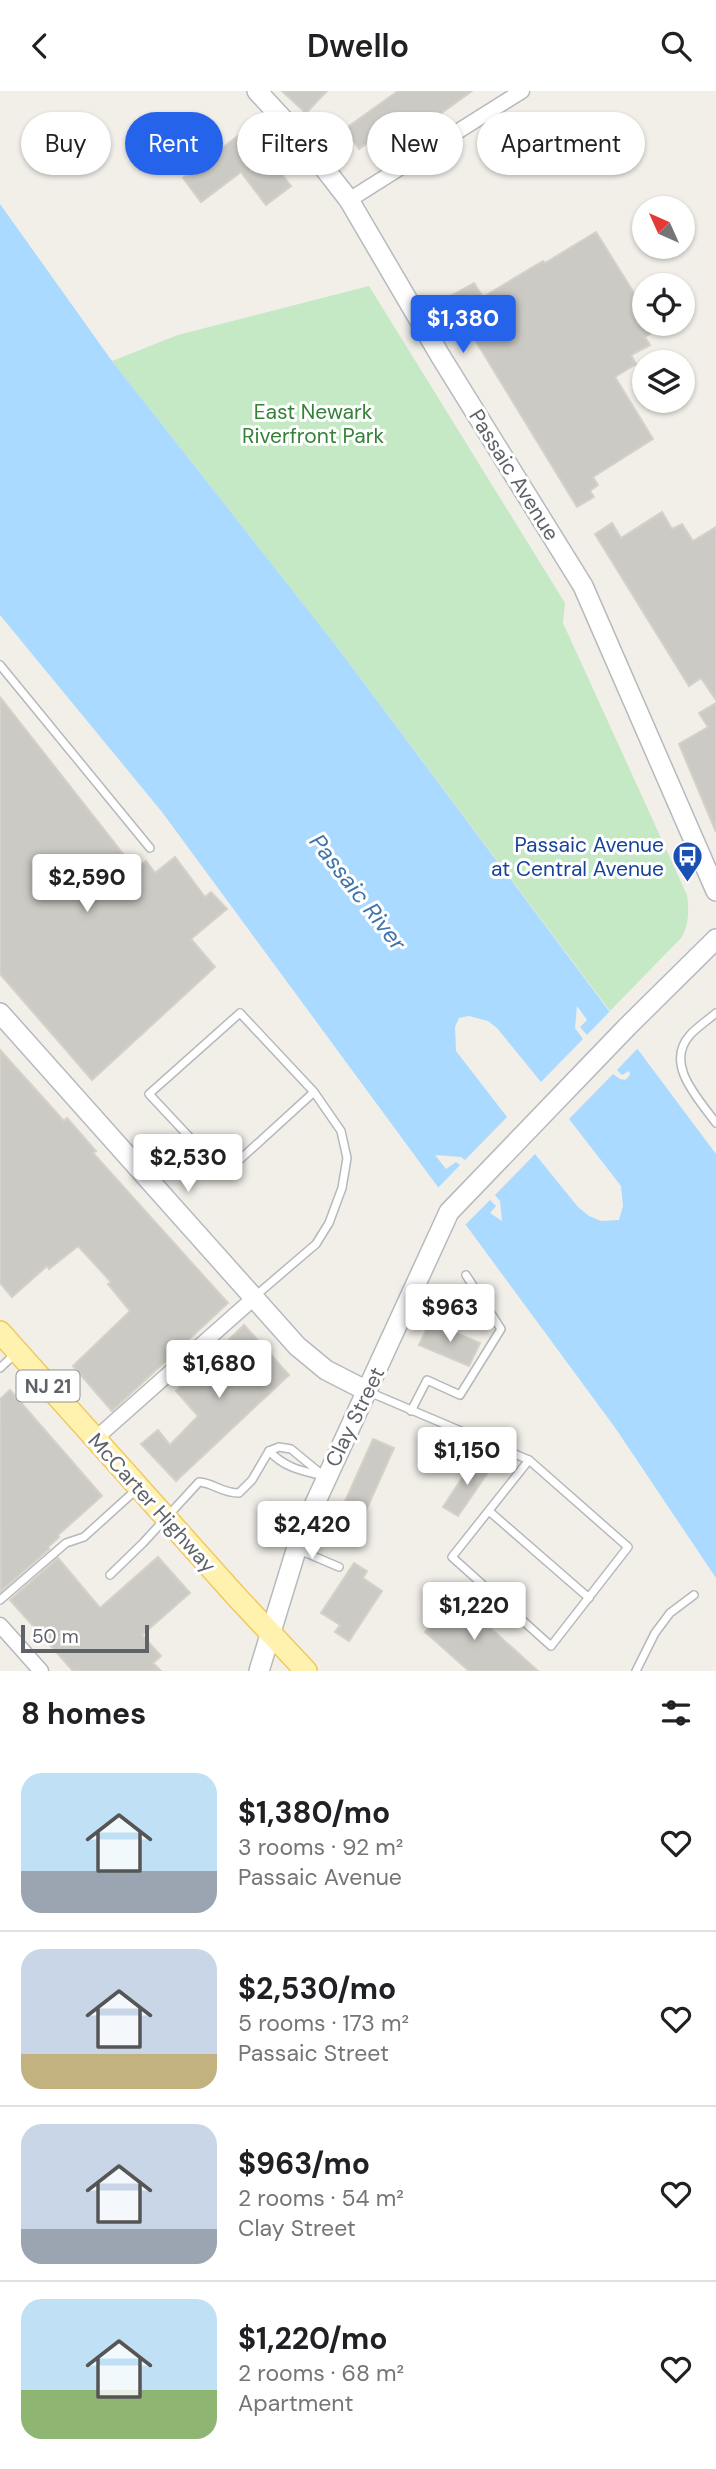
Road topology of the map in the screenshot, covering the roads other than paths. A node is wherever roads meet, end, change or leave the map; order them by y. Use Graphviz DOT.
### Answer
graph roads {
  1 [pos="257,91"];
  2 [pos="522,91"];
  3 [pos="505,96"];
  4 [pos="349,200"];
  5 [pos="0,665"];
  6 [pos="150,848"];
  7 [pos="716,891"];
  8 [pos="716,939"];
  9 [pos="0,1013"];
  10 [pos="716,1013"];
  11 [pos="314,1092"];
  12 [pos="716,1123"];
  13 [pos="467,1275"];
  14 [pos="254,1298"];
  15 [pos="0,1332"];
  16 [pos="18,1352"];
  17 [pos="0,1368"];
  18 [pos="367,1391"];
  19 [pos="411,1411"];
  20 [pos="95,1439"];
  21 [pos="268,1451"];
  22 [pos="529,1460"];
  23 [pos="326,1477"];
  24 [pos="138,1487"];
  25 [pos="489,1511"];
  26 [pos="165,1518"];
  27 [pos="295,1549"];
  28 [pos="339,1567"];
  29 [pos="110,1575"];
  30 [pos="694,1595"];
  31 [pos="589,1598"];
  32 [pos="0,1600"];
  33 [pos="0,1625"];
  34 [pos="270,1634"];
  35 [pos="41,1671"];
  36 [pos="258,1671"];
  37 [pos="306,1671"];
  38 [pos="636,1671"];
  1 -- 4 [label="main road, Passaic Avenue"];
  2 -- 3 [label="street"];
  3 -- 4 [label="street"];
  4 -- 7 [label="main road, Passaic Avenue"];
  5 -- 6 [label="lane"];
  8 -- 18 [label="main road, Clay Street"];
  9 -- 14 [label="main road"];
  10 -- 12 [label="lane"];
  11 -- 11 [label="lane"];
  11 -- 14 [label="lane"];
  13 -- 19 [label="lane"];
  14 -- 18 [label="main road"];
  14 -- 20 [label="street"];
  15 -- 16 [label="main road, McCarter Highway / NJ 21"];
  16 -- 17 [label="lane"];
  16 -- 20 [label="main road, McCarter Highway / NJ 21"];
  18 -- 19 [label="lane"];
  18 -- 23 [label="main road, Clay Street"];
  19 -- 22 [label="lane"];
  20 -- 24 [label="main road, McCarter Highway / NJ 21"];
  21 -- 23 [label="lane"];
  21 -- 23 [label="lane"];
  21 -- 26 [label="lane"];
  22 -- 25 [label="lane"];
  22 -- 31 [label="lane"];
  23 -- 27 [label="main road, Clay Street"];
  24 -- 26 [label="main road, McCarter Highway / NJ 21"];
  24 -- 32 [label="lane"];
  25 -- 31 [label="lane"];
  25 -- 31 [label="lane"];
  26 -- 29 [label="lane"];
  26 -- 34 [label="main road, McCarter Highway / NJ 21"];
  27 -- 28 [label="lane"];
  27 -- 34 [label="main road, Clay Street"];
  30 -- 38 [label="lane"];
  33 -- 35 [label="street"];
  34 -- 36 [label="main road, Clay Street"];
  34 -- 37 [label="main road, McCarter Highway / NJ 21"];
}
